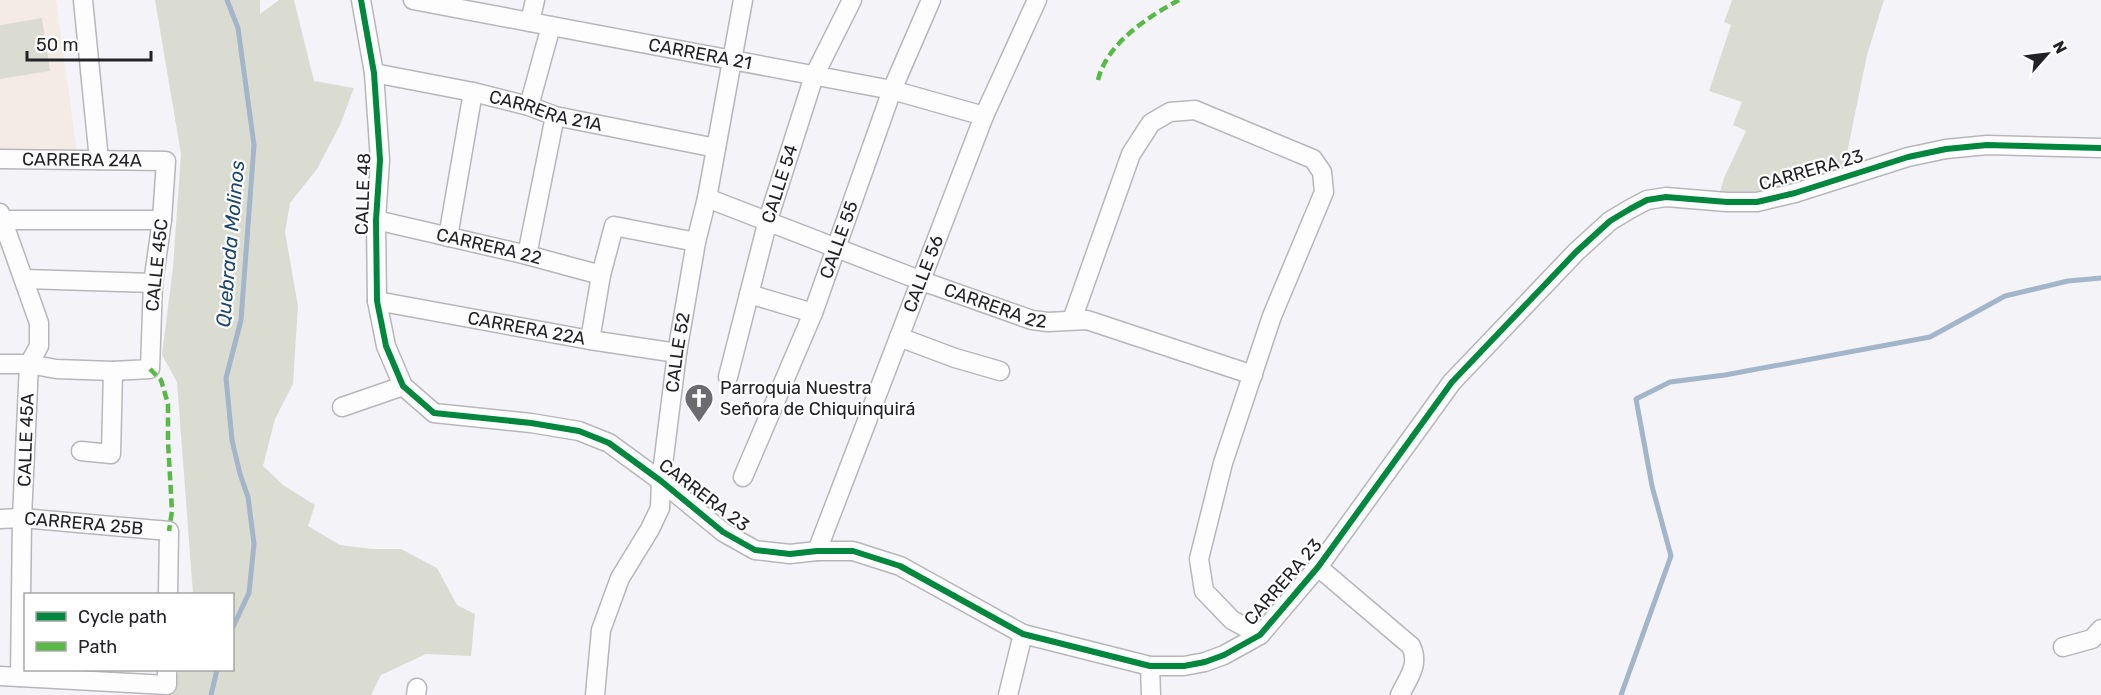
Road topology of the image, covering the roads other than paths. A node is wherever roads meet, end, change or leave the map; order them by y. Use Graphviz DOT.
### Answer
graph roads {
  1 [pos="84,0"];
  2 [pos="361,0"];
  3 [pos="416,0"];
  4 [pos="534,0"];
  5 [pos="743,0"];
  6 [pos="852,0"];
  7 [pos="931,0"];
  8 [pos="1037,0"];
  9 [pos="530,22"];
  10 [pos="551,26"];
  11 [pos="733,60"];
  12 [pos="374,73"];
  13 [pos="814,76"];
  14 [pos="892,90"];
  15 [pos="473,93"];
  16 [pos="529,106"];
  17 [pos="555,116"];
  18 [pos="984,117"];
  19 [pos="716,148"];
  20 [pos="2101,148"];
  21 [pos="0,159"];
  22 [pos="99,159"];
  23 [pos="166,161"];
  24 [pos="707,198"];
  25 [pos="1,217"];
  26 [pos="162,220"];
  27 [pos="376,220"];
  28 [pos="768,220"];
  29 [pos="448,237"];
  30 [pos="696,242"];
  31 [pos="837,246"];
  32 [pos="526,255"];
  33 [pos="601,275"];
  34 [pos="25,279"];
  35 [pos="922,281"];
  36 [pos="153,283"];
  37 [pos="749,294"];
  38 [pos="377,301"];
  39 [pos="813,313"];
  40 [pos="1072,320"];
  41 [pos="899,337"];
  42 [pos="590,340"];
  43 [pos="677,353"];
  44 [pos="0,364"];
  45 [pos="29,364"];
  46 [pos="113,371"];
  47 [pos="1000,371"];
  48 [pos="1253,375"];
  49 [pos="728,377"];
  50 [pos="403,386"];
  51 [pos="342,407"];
  52 [pos="81,451"];
  53 [pos="743,477"];
  54 [pos="661,481"];
  55 [pos="0,519"];
  56 [pos="22,519"];
  57 [pos="817,551"];
  58 [pos="1318,567"];
  59 [pos="168,593"];
  60 [pos="2101,628"];
  61 [pos="1023,634"];
  62 [pos="1260,635"];
  63 [pos="2063,647"];
  64 [pos="1150,666"];
  65 [pos="0,676"];
  66 [pos="20,676"];
  67 [pos="167,677"];
  68 [pos="100,688"];
  69 [pos="594,695"];
  70 [pos="1008,695"];
  71 [pos="1151,695"];
  72 [pos="1400,695"];
  1 -- 22 [label="street"];
  2 -- 12 [label="street, CALLE 48"];
  3 -- 9 [label="street, CARRERA 21"];
  4 -- 9 [label="street"];
  5 -- 11 [label="street, CALLE 52"];
  6 -- 13 [label="street, CALLE 54"];
  7 -- 14 [label="street, CALLE 55"];
  8 -- 18 [label="street, CALLE 56"];
  9 -- 10 [label="street, CARRERA 21"];
  10 -- 11 [label="street, CARRERA 21"];
  10 -- 16 [label="street"];
  11 -- 13 [label="street, CARRERA 21"];
  11 -- 19 [label="street, CALLE 52"];
  12 -- 15 [label="street, CARRERA 21A"];
  12 -- 27 [label="street, CALLE 48"];
  13 -- 14 [label="street, CARRERA 21"];
  13 -- 28 [label="street, CALLE 54"];
  14 -- 18 [label="street, CARRERA 21"];
  14 -- 31 [label="street, CALLE 55"];
  15 -- 16 [label="street, CARRERA 21A"];
  15 -- 29 [label="street"];
  16 -- 17 [label="street, CARRERA 21A"];
  17 -- 19 [label="street, CARRERA 21A"];
  17 -- 32 [label="street"];
  18 -- 35 [label="street, CALLE 56"];
  19 -- 24 [label="street, CALLE 52"];
  20 -- 58 [label="street, CARRERA 23"];
  21 -- 22 [label="street, CARRERA 24A"];
  22 -- 23 [label="street, CARRERA 24A"];
  23 -- 26 [label="street, CALLE 45C"];
  24 -- 28 [label="street, CARRERA 22"];
  24 -- 30 [label="street, CALLE 52"];
  25 -- 26 [label="street"];
  25 -- 34 [label="street, CALLE 45A"];
  26 -- 36 [label="street, CALLE 45C"];
  27 -- 29 [label="street, CARRERA 22"];
  27 -- 38 [label="street, CALLE 48"];
  28 -- 31 [label="street, CARRERA 22"];
  28 -- 37 [label="street, CALLE 54"];
  29 -- 32 [label="street, CARRERA 22"];
  30 -- 33 [label="street"];
  30 -- 43 [label="street, CALLE 52"];
  31 -- 35 [label="street, CARRERA 22"];
  31 -- 39 [label="street, CALLE 55"];
  32 -- 33 [label="street, CARRERA 22"];
  33 -- 42 [label="street"];
  34 -- 36 [label="street"];
  34 -- 45 [label="street, CALLE 45A"];
  35 -- 40 [label="street, CARRERA 22"];
  35 -- 41 [label="street, CALLE 56"];
  36 -- 46 [label="street, CALLE 45C"];
  37 -- 39 [label="street"];
  37 -- 49 [label="street, CALLE 54"];
  38 -- 42 [label="street, CARRERA 22A"];
  38 -- 50 [label="street, CALLE 48"];
  39 -- 53 [label="street, CALLE 55"];
  40 -- 48 [label="street, CARRERA 22"];
  40 -- 48 [label="street"];
  41 -- 47 [label="street"];
  41 -- 57 [label="street, CALLE 56"];
  42 -- 43 [label="street, CARRERA 22A"];
  43 -- 54 [label="street, CALLE 52"];
  44 -- 45 [label="street"];
  45 -- 46 [label="street"];
  45 -- 56 [label="street, CALLE 45A"];
  46 -- 52 [label="street"];
  48 -- 62 [label="street"];
  50 -- 51 [label="street"];
  50 -- 54 [label="street, CARRERA 23"];
  54 -- 57 [label="street, CARRERA 23"];
  54 -- 69 [label="street, CALLE 52"];
  55 -- 56 [label="street, CARRERA 25B"];
  56 -- 59 [label="street, CARRERA 25B"];
  56 -- 66 [label="street, CALLE 45A"];
  57 -- 61 [label="street, CARRERA 23"];
  58 -- 62 [label="street, CARRERA 23"];
  58 -- 72 [label="street"];
  60 -- 63 [label="street"];
  61 -- 64 [label="street, CARRERA 23"];
  61 -- 70 [label="street"];
  62 -- 64 [label="street, CARRERA 23"];
  64 -- 71 [label="street"];
  65 -- 66 [label="street"];
  66 -- 68 [label="street"];
  67 -- 68 [label="street"];
}
